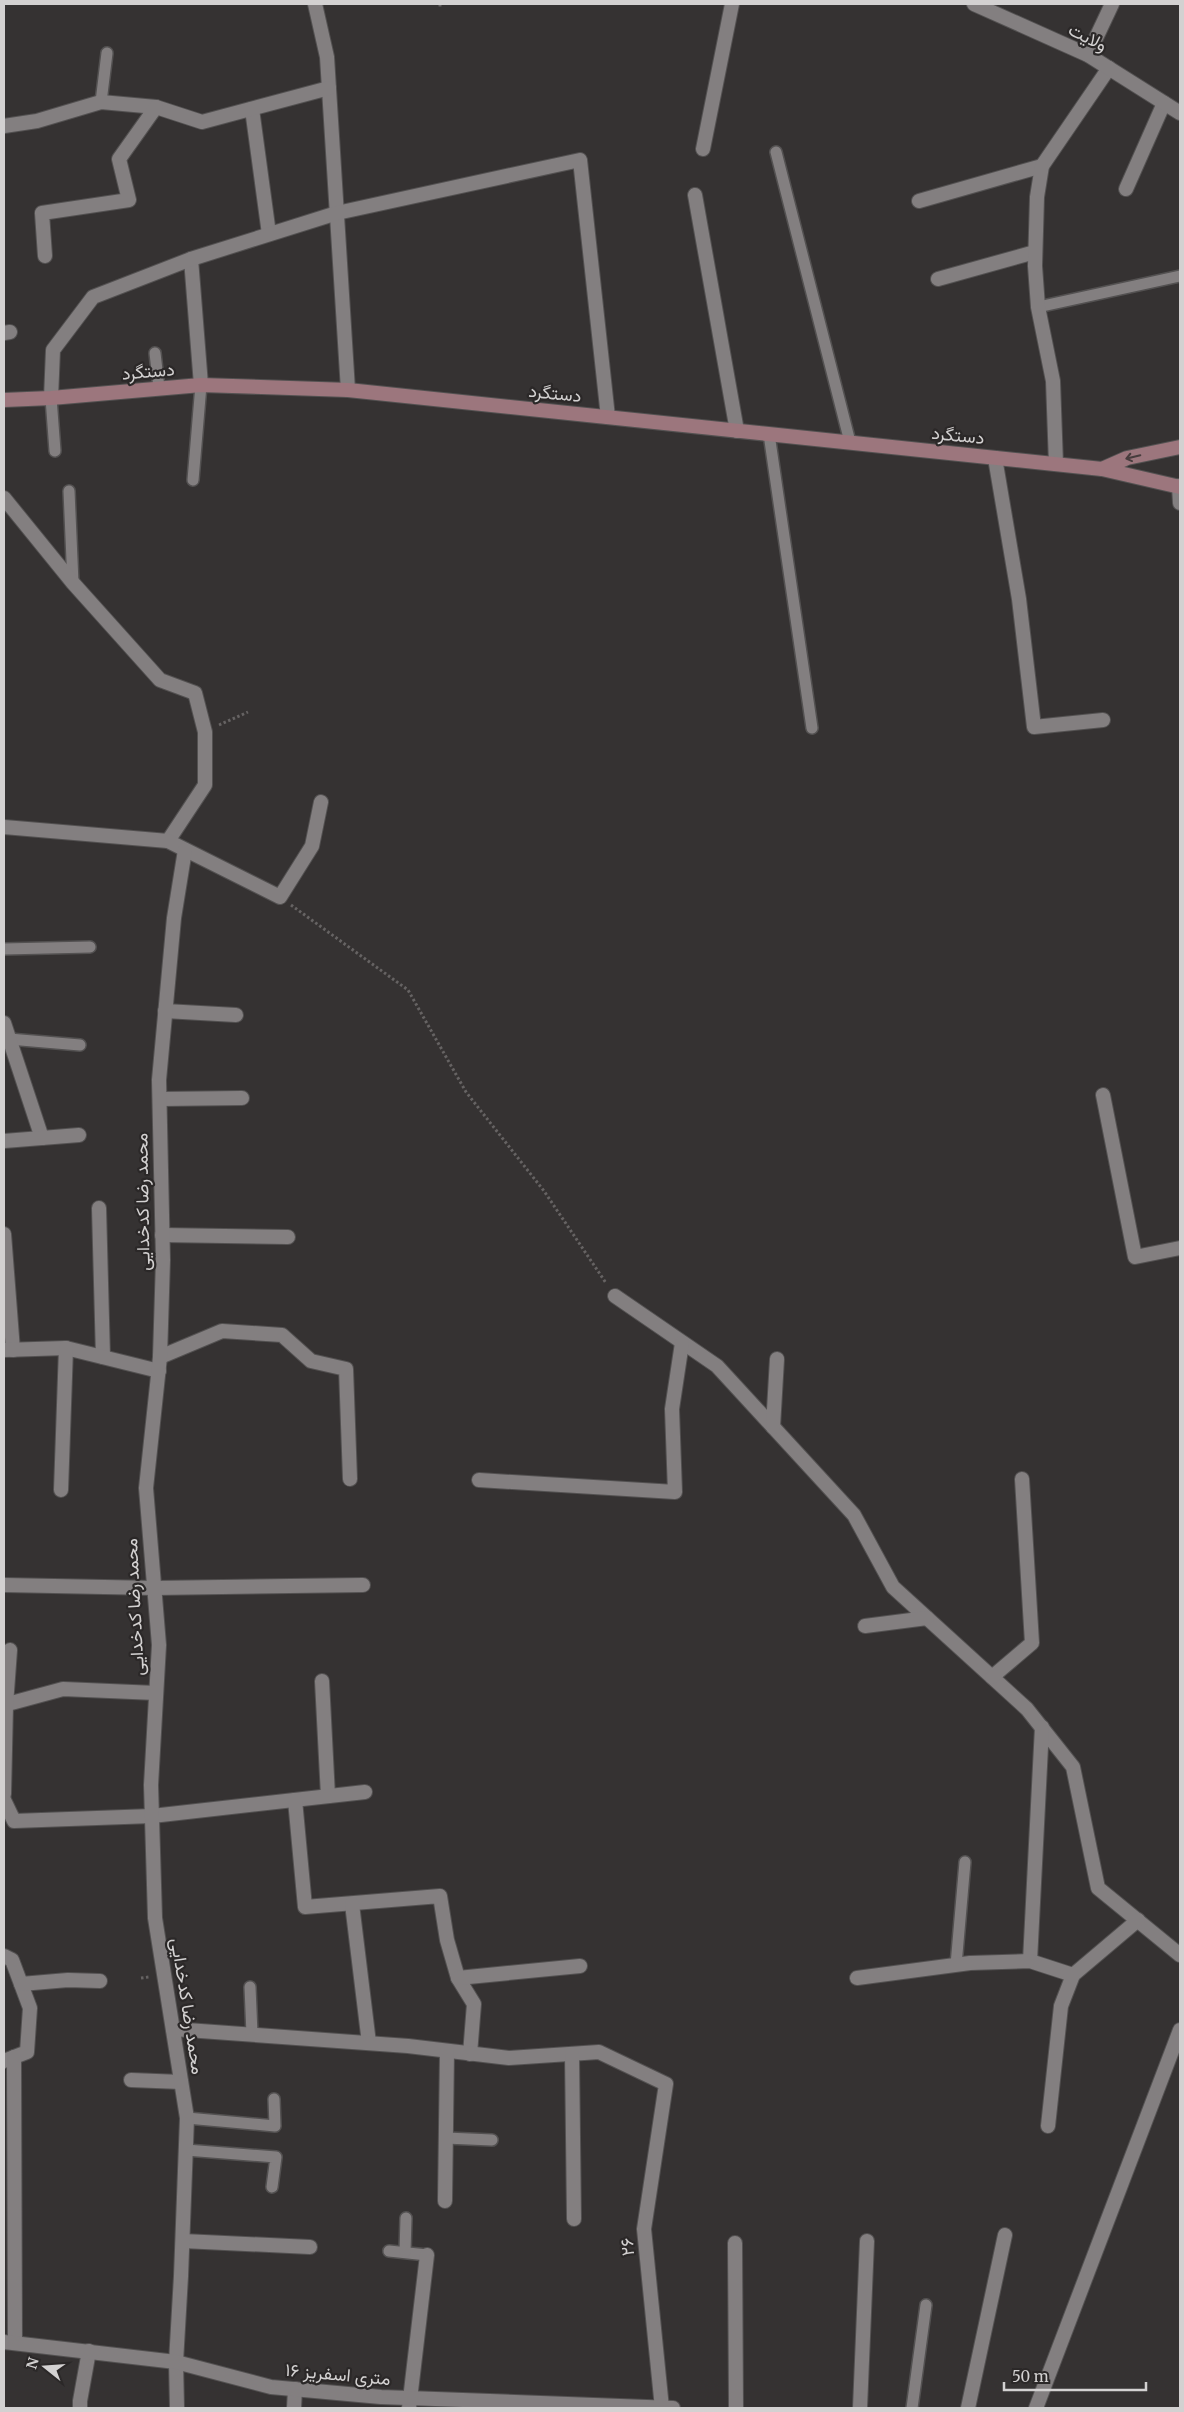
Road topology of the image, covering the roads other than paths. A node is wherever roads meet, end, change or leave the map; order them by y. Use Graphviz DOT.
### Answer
graph roads {
  1 [pos="314,4"];
  2 [pos="732,4"];
  3 [pos="975,4"];
  4 [pos="1112,4"];
  5 [pos="107,53"];
  6 [pos="1088,55"];
  7 [pos="1109,68"];
  8 [pos="329,88"];
  9 [pos="101,102"];
  10 [pos="1164,103"];
  11 [pos="156,107"];
  12 [pos="252,109"];
  13 [pos="1180,113"];
  14 [pos="4,126"];
  15 [pos="702,148"];
  16 [pos="776,152"];
  17 [pos="1042,166"];
  18 [pos="1126,189"];
  19 [pos="695,195"];
  20 [pos="919,200"];
  21 [pos="337,213"];
  22 [pos="269,234"];
  23 [pos="1035,252"];
  24 [pos="45,256"];
  25 [pos="191,259"];
  26 [pos="1180,276"];
  27 [pos="938,279"];
  28 [pos="1038,307"];
  29 [pos="155,353"];
  30 [pos="201,385"];
  31 [pos="160,388"];
  32 [pos="348,390"];
  33 [pos="51,398"];
  34 [pos="4,400"];
  35 [pos="608,417"];
  36 [pos="737,431"];
  37 [pos="769,434"];
  38 [pos="850,442"];
  39 [pos="1180,447"];
  40 [pos="55,452"];
  41 [pos="995,458"];
  42 [pos="1056,464"];
  43 [pos="1102,469"];
  44 [pos="193,480"];
  45 [pos="1180,486"];
  46 [pos="69,491"];
  47 [pos="4,498"];
  48 [pos="1180,503"];
  49 [pos="73,583"];
  50 [pos="1103,720"];
  51 [pos="812,728"];
  52 [pos="321,802"];
  53 [pos="4,827"];
  54 [pos="168,841"];
  55 [pos="185,850"];
  56 [pos="90,947"];
  57 [pos="4,949"];
  58 [pos="166,1011"];
  59 [pos="236,1015"];
  60 [pos="4,1023"];
  61 [pos="9,1039"];
  62 [pos="80,1045"];
  63 [pos="1103,1095"];
  64 [pos="242,1098"];
  65 [pos="160,1099"];
  66 [pos="79,1135"];
  67 [pos="42,1138"];
  68 [pos="4,1141"];
  69 [pos="99,1208"];
  70 [pos="4,1234"];
  71 [pos="162,1236"];
  72 [pos="288,1237"];
  73 [pos="1180,1248"];
  74 [pos="615,1296"];
  75 [pos="682,1343"];
  76 [pos="66,1348"];
  77 [pos="8,1350"];
  78 [pos="103,1358"];
  79 [pos="777,1359"];
  80 [pos="160,1364"];
  81 [pos="773,1428"];
  82 [pos="350,1479"];
  83 [pos="1022,1479"];
  84 [pos="479,1480"];
  85 [pos="61,1490"];
  86 [pos="4,1585"];
  87 [pos="362,1585"];
  88 [pos="154,1588"];
  89 [pos="927,1618"];
  90 [pos="866,1626"];
  91 [pos="10,1650"];
  92 [pos="992,1677"];
  93 [pos="322,1681"];
  94 [pos="156,1693"];
  95 [pos="5,1705"];
  96 [pos="1042,1727"];
  97 [pos="365,1792"];
  98 [pos="4,1794"];
  99 [pos="328,1796"];
  100 [pos="4,1800"];
  101 [pos="295,1800"];
  102 [pos="152,1816"];
  103 [pos="965,1862"];
  104 [pos="352,1904"];
  105 [pos="1138,1920"];
  106 [pos="1180,1955"];
  107 [pos="4,1956"];
  108 [pos="1030,1960"];
  109 [pos="956,1965"];
  110 [pos="580,1966"];
  111 [pos="1073,1975"];
  112 [pos="458,1978"];
  113 [pos="857,1978"];
  114 [pos="100,1981"];
  115 [pos="21,1984"];
  116 [pos="250,1987"];
  117 [pos="173,2029"];
  118 [pos="1180,2030"];
  119 [pos="252,2034"];
  120 [pos="369,2043"];
  121 [pos="447,2051"];
  122 [pos="470,2054"];
  123 [pos="572,2054"];
  124 [pos="9,2059"];
  125 [pos="131,2080"];
  126 [pos="181,2082"];
  127 [pos="274,2099"];
  128 [pos="187,2118"];
  129 [pos="1048,2126"];
  130 [pos="446,2138"];
  131 [pos="492,2140"];
  132 [pos="186,2150"];
  133 [pos="272,2187"];
  134 [pos="445,2201"];
  135 [pos="406,2218"];
  136 [pos="574,2219"];
  137 [pos="1005,2235"];
  138 [pos="867,2241"];
  139 [pos="183,2242"];
  140 [pos="735,2243"];
  141 [pos="310,2247"];
  142 [pos="389,2251"];
  143 [pos="405,2252"];
  144 [pos="427,2255"];
  145 [pos="9,2272"];
  146 [pos="926,2306"];
  147 [pos="9,2342"];
  148 [pos="89,2351"];
  149 [pos="176,2362"];
  150 [pos="295,2389"];
  151 [pos="409,2403"];
  152 [pos="80,2408"];
  153 [pos="177,2408"];
  154 [pos="294,2408"];
  155 [pos="662,2408"];
  156 [pos="673,2408"];
  157 [pos="736,2408"];
  158 [pos="860,2408"];
  159 [pos="912,2408"];
  160 [pos="968,2408"];
  161 [pos="1036,2408"];
  1 -- 8 [label="street"];
  2 -- 15 [label="street"];
  3 -- 6 [label="street, ولایت"];
  4 -- 6 [label="street"];
  5 -- 9 [label="lane"];
  6 -- 7 [label="street, ولایت"];
  7 -- 10 [label="street, ولایت"];
  7 -- 17 [label="street"];
  8 -- 12 [label="street"];
  8 -- 21 [label="street"];
  9 -- 11 [label="street"];
  9 -- 14 [label="street"];
  10 -- 13 [label="street, ولایت"];
  10 -- 18 [label="street"];
  11 -- 12 [label="street"];
  11 -- 24 [label="street"];
  12 -- 22 [label="street"];
  16 -- 38 [label="lane"];
  17 -- 20 [label="street"];
  17 -- 23 [label="street"];
  19 -- 36 [label="street"];
  21 -- 22 [label="street"];
  21 -- 32 [label="street"];
  21 -- 35 [label="street"];
  22 -- 25 [label="street"];
  23 -- 27 [label="street"];
  23 -- 28 [label="street"];
  25 -- 30 [label="street"];
  25 -- 33 [label="street"];
  26 -- 28 [label="lane"];
  28 -- 42 [label="street"];
  29 -- 31 [label="lane"];
  30 -- 31 [label="main road, دستگرد"];
  30 -- 32 [label="main road, دستگرد"];
  30 -- 44 [label="lane"];
  31 -- 33 [label="main road, دستگرد"];
  32 -- 35 [label="main road, دستگرد"];
  33 -- 34 [label="main road, دستگرد"];
  33 -- 40 [label="lane"];
  35 -- 36 [label="main road, دستگرد"];
  36 -- 37 [label="main road, دستگرد"];
  37 -- 38 [label="main road, دستگرد"];
  37 -- 51 [label="lane"];
  38 -- 41 [label="main road, دستگرد"];
  39 -- 43 [label="main road, دستگرد, one-way"];
  41 -- 42 [label="main road, دستگرد"];
  41 -- 50 [label="street"];
  42 -- 43 [label="main road, دستگرد"];
  43 -- 45 [label="main road, دستگرد"];
  45 -- 48 [label="street"];
  46 -- 49 [label="lane"];
  47 -- 49 [label="street"];
  49 -- 54 [label="street"];
  52 -- 55 [label="street"];
  53 -- 54 [label="street"];
  54 -- 55 [label="street"];
  55 -- 58 [label="street, محمد رضا کدخدایی"];
  56 -- 57 [label="lane"];
  58 -- 59 [label="street"];
  58 -- 65 [label="street, محمد رضا کدخدایی"];
  60 -- 61 [label="street"];
  61 -- 62 [label="lane"];
  61 -- 67 [label="street"];
  63 -- 73 [label="street"];
  64 -- 65 [label="street"];
  65 -- 71 [label="street, محمد رضا کدخدایی"];
  66 -- 67 [label="street"];
  67 -- 68 [label="street"];
  69 -- 78 [label="street"];
  70 -- 77 [label="street"];
  71 -- 72 [label="street"];
  71 -- 80 [label="street, محمد رضا کدخدایی"];
  74 -- 75 [label="street"];
  75 -- 81 [label="street"];
  75 -- 84 [label="street"];
  76 -- 77 [label="street"];
  76 -- 78 [label="street"];
  76 -- 85 [label="street"];
  78 -- 80 [label="street"];
  79 -- 81 [label="street"];
  80 -- 82 [label="street"];
  80 -- 88 [label="street, محمد رضا کدخدایی"];
  81 -- 89 [label="street"];
  83 -- 92 [label="street"];
  86 -- 88 [label="street"];
  87 -- 88 [label="street"];
  88 -- 94 [label="street, محمد رضا کدخدایی"];
  89 -- 90 [label="street"];
  89 -- 92 [label="street"];
  91 -- 95 [label="street"];
  92 -- 96 [label="street"];
  93 -- 99 [label="street"];
  94 -- 95 [label="street"];
  94 -- 102 [label="street, محمد رضا کدخدایی"];
  95 -- 98 [label="street"];
  96 -- 105 [label="street"];
  96 -- 108 [label="street"];
  97 -- 99 [label="street"];
  99 -- 101 [label="street"];
  100 -- 102 [label="street"];
  101 -- 102 [label="street"];
  101 -- 104 [label="street"];
  102 -- 117 [label="street, محمد رضا کدخدایی"];
  103 -- 109 [label="lane"];
  104 -- 112 [label="street"];
  104 -- 120 [label="street"];
  105 -- 106 [label="street"];
  105 -- 111 [label="street"];
  107 -- 115 [label="street"];
  108 -- 109 [label="street"];
  108 -- 111 [label="street"];
  109 -- 113 [label="street"];
  110 -- 112 [label="street"];
  111 -- 129 [label="street"];
  112 -- 122 [label="street"];
  114 -- 115 [label="street"];
  115 -- 124 [label="street"];
  116 -- 119 [label="lane"];
  117 -- 119 [label="street"];
  117 -- 126 [label="street, محمد رضا کدخدایی"];
  118 -- 161 [label="street"];
  119 -- 120 [label="street"];
  120 -- 121 [label="street"];
  121 -- 122 [label="street"];
  121 -- 130 [label="street"];
  122 -- 123 [label="street"];
  123 -- 136 [label="street"];
  123 -- 155 [label="street, ۲۶"];
  124 -- 145 [label="street"];
  125 -- 126 [label="street"];
  126 -- 128 [label="street, محمد رضا کدخدایی"];
  127 -- 128 [label="lane"];
  128 -- 132 [label="street, محمد رضا کدخدایی"];
  130 -- 131 [label="lane"];
  130 -- 134 [label="street"];
  132 -- 133 [label="lane"];
  132 -- 139 [label="street, محمد رضا کدخدایی"];
  135 -- 143 [label="lane"];
  137 -- 160 [label="street"];
  138 -- 158 [label="street"];
  139 -- 141 [label="street"];
  139 -- 149 [label="street, محمد رضا کدخدایی"];
  140 -- 157 [label="street"];
  142 -- 143 [label="lane"];
  143 -- 144 [label="lane"];
  144 -- 151 [label="street"];
  145 -- 147 [label="street"];
  146 -- 159 [label="lane"];
  147 -- 148 [label="street, ۱۶ متری اسفریز"];
  148 -- 149 [label="street, ۱۶ متری اسفریز"];
  148 -- 152 [label="street"];
  149 -- 150 [label="street, ۱۶ متری اسفریز"];
  149 -- 153 [label="street, محمد رضا کدخدایی"];
  150 -- 151 [label="street, ۱۶ متری اسفریز"];
  150 -- 154 [label="street"];
  151 -- 155 [label="street, ۱۶ متری اسفریز"];
  155 -- 156 [label="street, ۱۶ متری اسفریز"];
}
